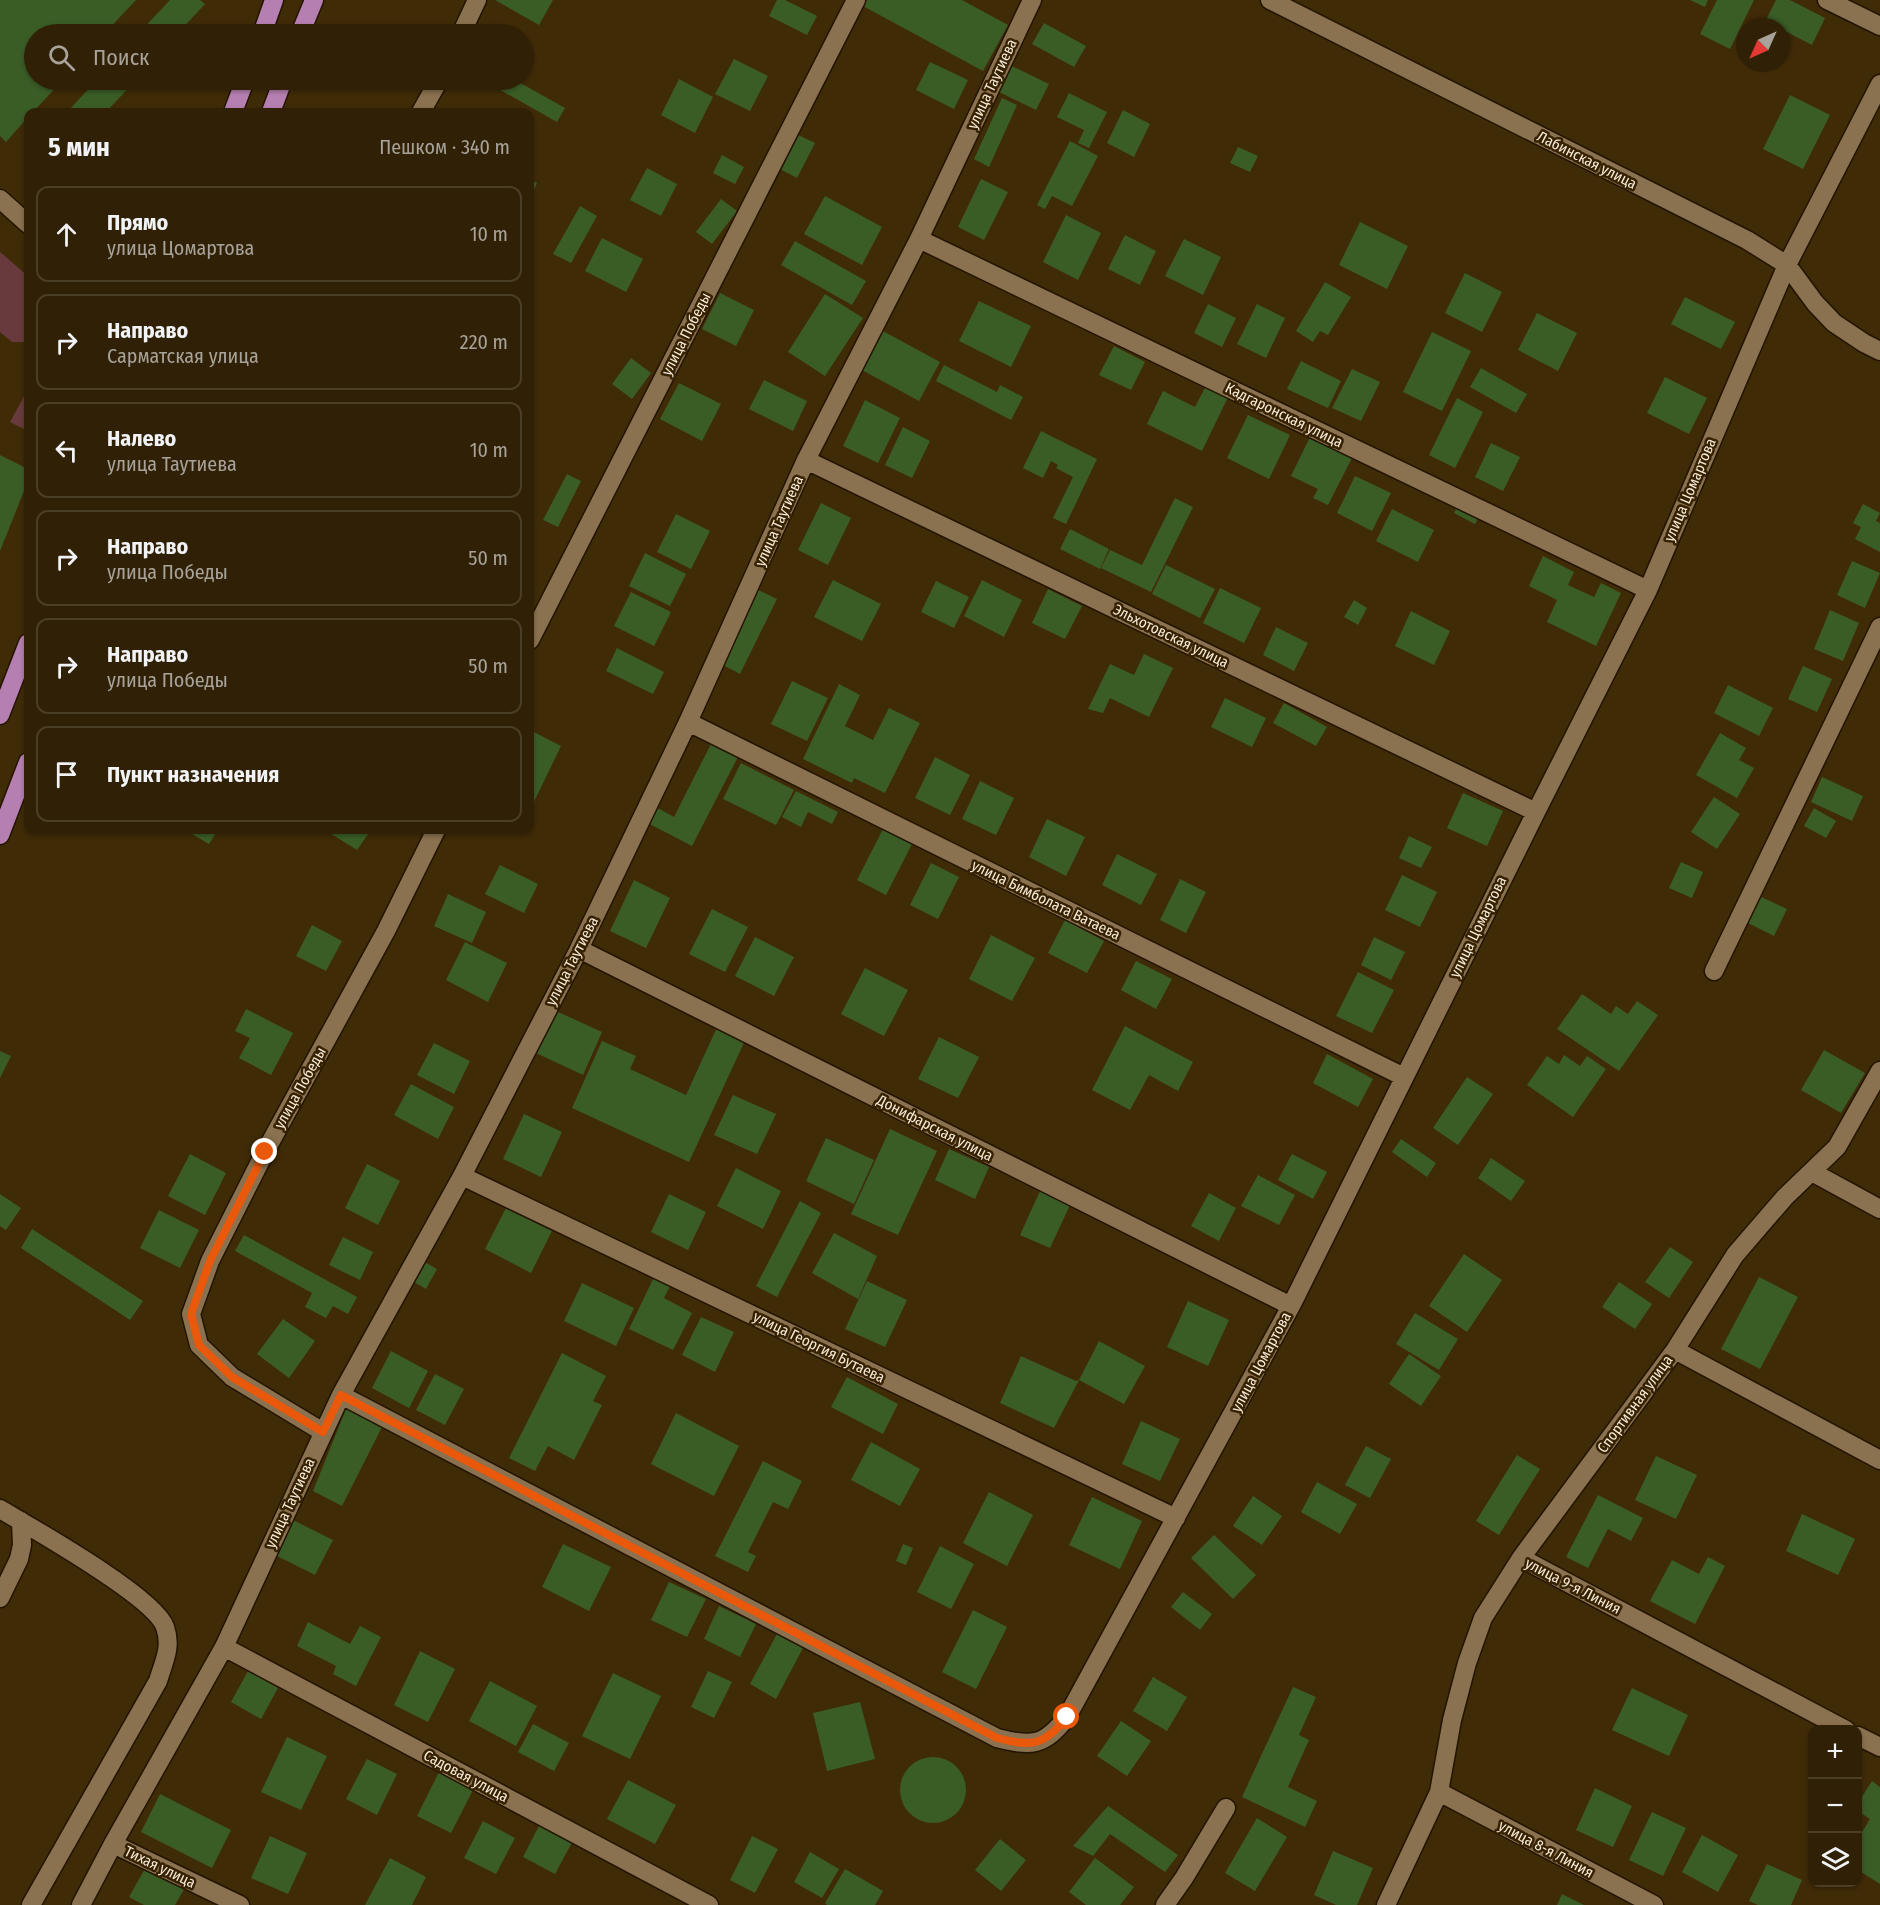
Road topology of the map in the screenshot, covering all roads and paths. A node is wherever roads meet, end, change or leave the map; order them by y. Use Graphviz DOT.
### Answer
graph roads {
  1 [pos="274,0"];
  2 [pos="314,0"];
  3 [pos="477,0"];
  4 [pos="856,0"];
  5 [pos="1032,0"];
  6 [pos="1270,0"];
  7 [pos="1827,0"];
  8 [pos="265,24"];
  9 [pos="304,24"];
  10 [pos="466,24"];
  11 [pos="1880,26"];
  12 [pos="1880,84"];
  13 [pos="241,90"];
  14 [pos="279,90"];
  15 [pos="433,90"];
  16 [pos="234,108"];
  17 [pos="272,108"];
  18 [pos="423,108"];
  19 [pos="0,199"];
  20 [pos="24,220"];
  21 [pos="920,239"];
  22 [pos="1787,265"];
  23 [pos="1880,351"];
  24 [pos="806,460"];
  25 [pos="1648,590"];
  26 [pos="1880,627"];
  27 [pos="534,632"];
  28 [pos="24,653"];
  29 [pos="0,715"];
  30 [pos="688,722"];
  31 [pos="24,771"];
  32 [pos="1536,812"];
  33 [pos="4,815"];
  34 [pos="434,834"];
  35 [pos="0,835"];
  36 [pos="579,950"];
  37 [pos="1714,971"];
  38 [pos="1880,1071"];
  39 [pos="1404,1077"];
  40 [pos="1812,1172"];
  41 [pos="462,1176"];
  42 [pos="1880,1209"];
  43 [pos="1291,1306"];
  44 [pos="1674,1350"];
  45 [pos="341,1395"];
  46 [pos="323,1432"];
  47 [pos="1880,1460"];
  48 [pos="0,1509"];
  49 [pos="1176,1518"];
  50 [pos="21,1521"];
  51 [pos="1521,1558"];
  52 [pos="0,1598"];
  53 [pos="224,1647"];
  54 [pos="1837,1725"];
  55 [pos="1862,1738"];
  56 [pos="1880,1747"];
  57 [pos="1439,1792"];
  58 [pos="1226,1808"];
  59 [pos="113,1844"];
  60 [pos="31,1905"];
  61 [pos="81,1905"];
  62 [pos="240,1905"];
  63 [pos="709,1905"];
  64 [pos="1165,1905"];
  65 [pos="1386,1905"];
  66 [pos="1654,1905"];
  1 -- 8 [label="main road"];
  2 -- 9 [label="main road"];
  3 -- 10 [label="street"];
  4 -- 27 [label="street, улица Победы"];
  5 -- 21 [label="street, улица Таутиева"];
  6 -- 22 [label="street, Лабинская улица"];
  7 -- 11 [label="street"];
  12 -- 22 [label="street, улица Цомартова"];
  13 -- 16 [label="main road"];
  14 -- 17 [label="main road"];
  15 -- 18 [label="street"];
  19 -- 20 [label="street"];
  21 -- 24 [label="street, улица Таутиева"];
  21 -- 25 [label="street, Кадгаронская улица"];
  22 -- 23 [label="street, Лабинская улица"];
  22 -- 25 [label="street, улица Цомартова"];
  24 -- 30 [label="street, улица Таутиева"];
  24 -- 32 [label="street, Эльхотовская улица"];
  25 -- 32 [label="street, улица Цомартова"];
  26 -- 37 [label="street"];
  28 -- 29 [label="main road"];
  30 -- 36 [label="street, улица Таутиева"];
  30 -- 39 [label="street, улица Бимболата Ватаева"];
  31 -- 33 [label="main road"];
  32 -- 39 [label="street, улица Цомартова"];
  33 -- 35 [label="main road"];
  34 -- 46 [label="street, улица Победы"];
  36 -- 41 [label="street, улица Таутиева"];
  36 -- 43 [label="street, Донифарская улица"];
  38 -- 40 [label="street"];
  39 -- 43 [label="street, улица Цомартова"];
  40 -- 42 [label="street"];
  40 -- 44 [label="street"];
  41 -- 45 [label="street, улица Таутиева"];
  41 -- 49 [label="street, улица Георгия Бутаева"];
  43 -- 49 [label="street, улица Цомартова"];
  44 -- 47 [label="street, Спортивная улица"];
  44 -- 51 [label="street, Спортивная улица"];
  45 -- 46 [label="street, улица Таутиева"];
  45 -- 49 [label="street, улица Цомартова"];
  46 -- 53 [label="street, улица Таутиева"];
  48 -- 50 [label="street"];
  50 -- 52 [label="street"];
  50 -- 60 [label="street"];
  51 -- 54 [label="street, улица 9-я Линия"];
  51 -- 57 [label="street, улица 9-я Линия"];
  53 -- 59 [label="street, улица Таутиева"];
  53 -- 63 [label="street, Садовая улица"];
  55 -- 56 [label="street"];
  57 -- 65 [label="street, улица 9-я Линия"];
  57 -- 66 [label="street, улица 8-я Линия"];
  58 -- 64 [label="street"];
  59 -- 61 [label="street, улица Таутиева"];
  59 -- 62 [label="street, Тихая улица"];
}
